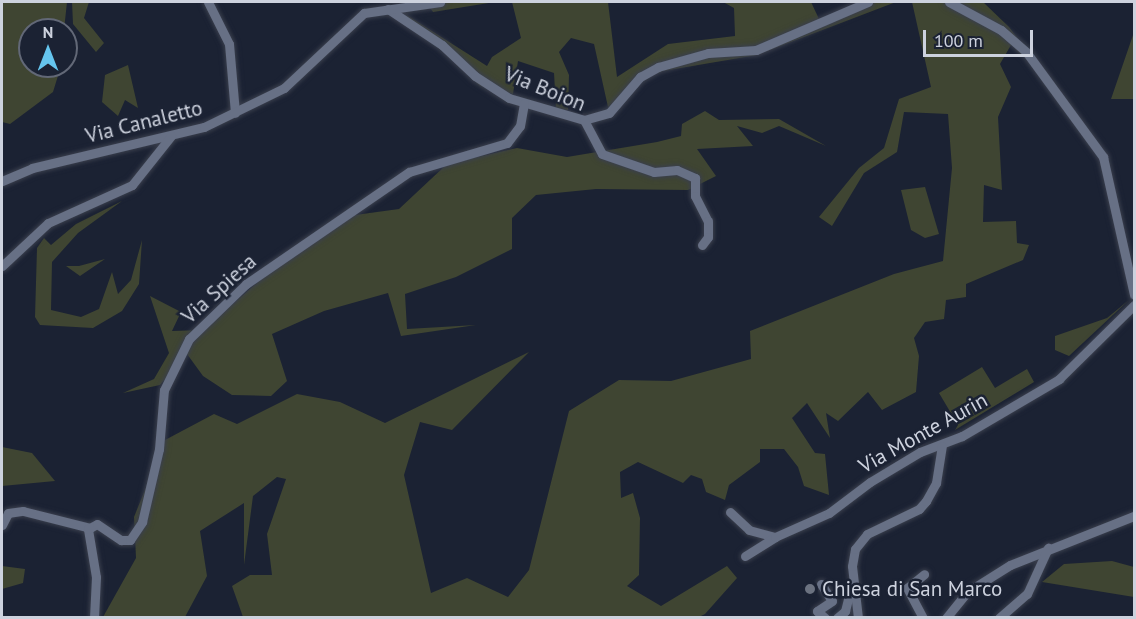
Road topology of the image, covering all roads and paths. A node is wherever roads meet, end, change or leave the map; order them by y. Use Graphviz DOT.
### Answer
graph roads {
  1 [pos="208,2"];
  2 [pos="440,2"];
  3 [pos="868,2"];
  4 [pos="950,2"];
  5 [pos="377,6"];
  6 [pos="388,9"];
  7 [pos="524,103"];
  8 [pos="235,113"];
  9 [pos="584,120"];
  10 [pos="171,136"];
  11 [pos="2,181"];
  12 [pos="702,245"];
  13 [pos="2,266"];
  14 [pos="1134,295"];
  15 [pos="1134,305"];
  16 [pos="942,446"];
  17 [pos="730,512"];
  18 [pos="1134,516"];
  19 [pos="2,525"];
  20 [pos="90,528"];
  21 [pos="775,537"];
  22 [pos="1048,548"];
  23 [pos="746,556"];
  24 [pos="924,574"];
  25 [pos="821,584"];
  26 [pos="853,586"];
  27 [pos="94,618"];
  28 [pos="825,618"];
  29 [pos="837,618"];
  30 [pos="858,618"];
  31 [pos="923,618"];
  32 [pos="946,618"];
  33 [pos="999,618"];
  1 -- 8 [label="street"];
  2 -- 6 [label="street, Via Canaletto"];
  3 -- 9 [label="street"];
  4 -- 14 [label="street"];
  5 -- 6 [label="street, Via Canaletto"];
  5 -- 8 [label="street, Via Canaletto"];
  6 -- 7 [label="street, Via Boion"];
  7 -- 9 [label="street, Via Boion"];
  7 -- 20 [label="street, Via Spiesa"];
  8 -- 10 [label="street, Via Canaletto"];
  9 -- 12 [label="street, Via Boion"];
  10 -- 11 [label="street, Via Canaletto"];
  10 -- 13 [label="street"];
  15 -- 16 [label="street, Via Monte Aurin"];
  16 -- 21 [label="street, Via Monte Aurin"];
  16 -- 26 [label="street"];
  17 -- 21 [label="street"];
  18 -- 22 [label="street"];
  19 -- 20 [label="street"];
  20 -- 27 [label="street"];
  21 -- 23 [label="street, Via Monte Aurin"];
  22 -- 32 [label="street"];
  22 -- 33 [label="street"];
  24 -- 31 [label="street"];
  25 -- 28 [label="street"];
  26 -- 29 [label="street"];
  26 -- 30 [label="street"];
}
